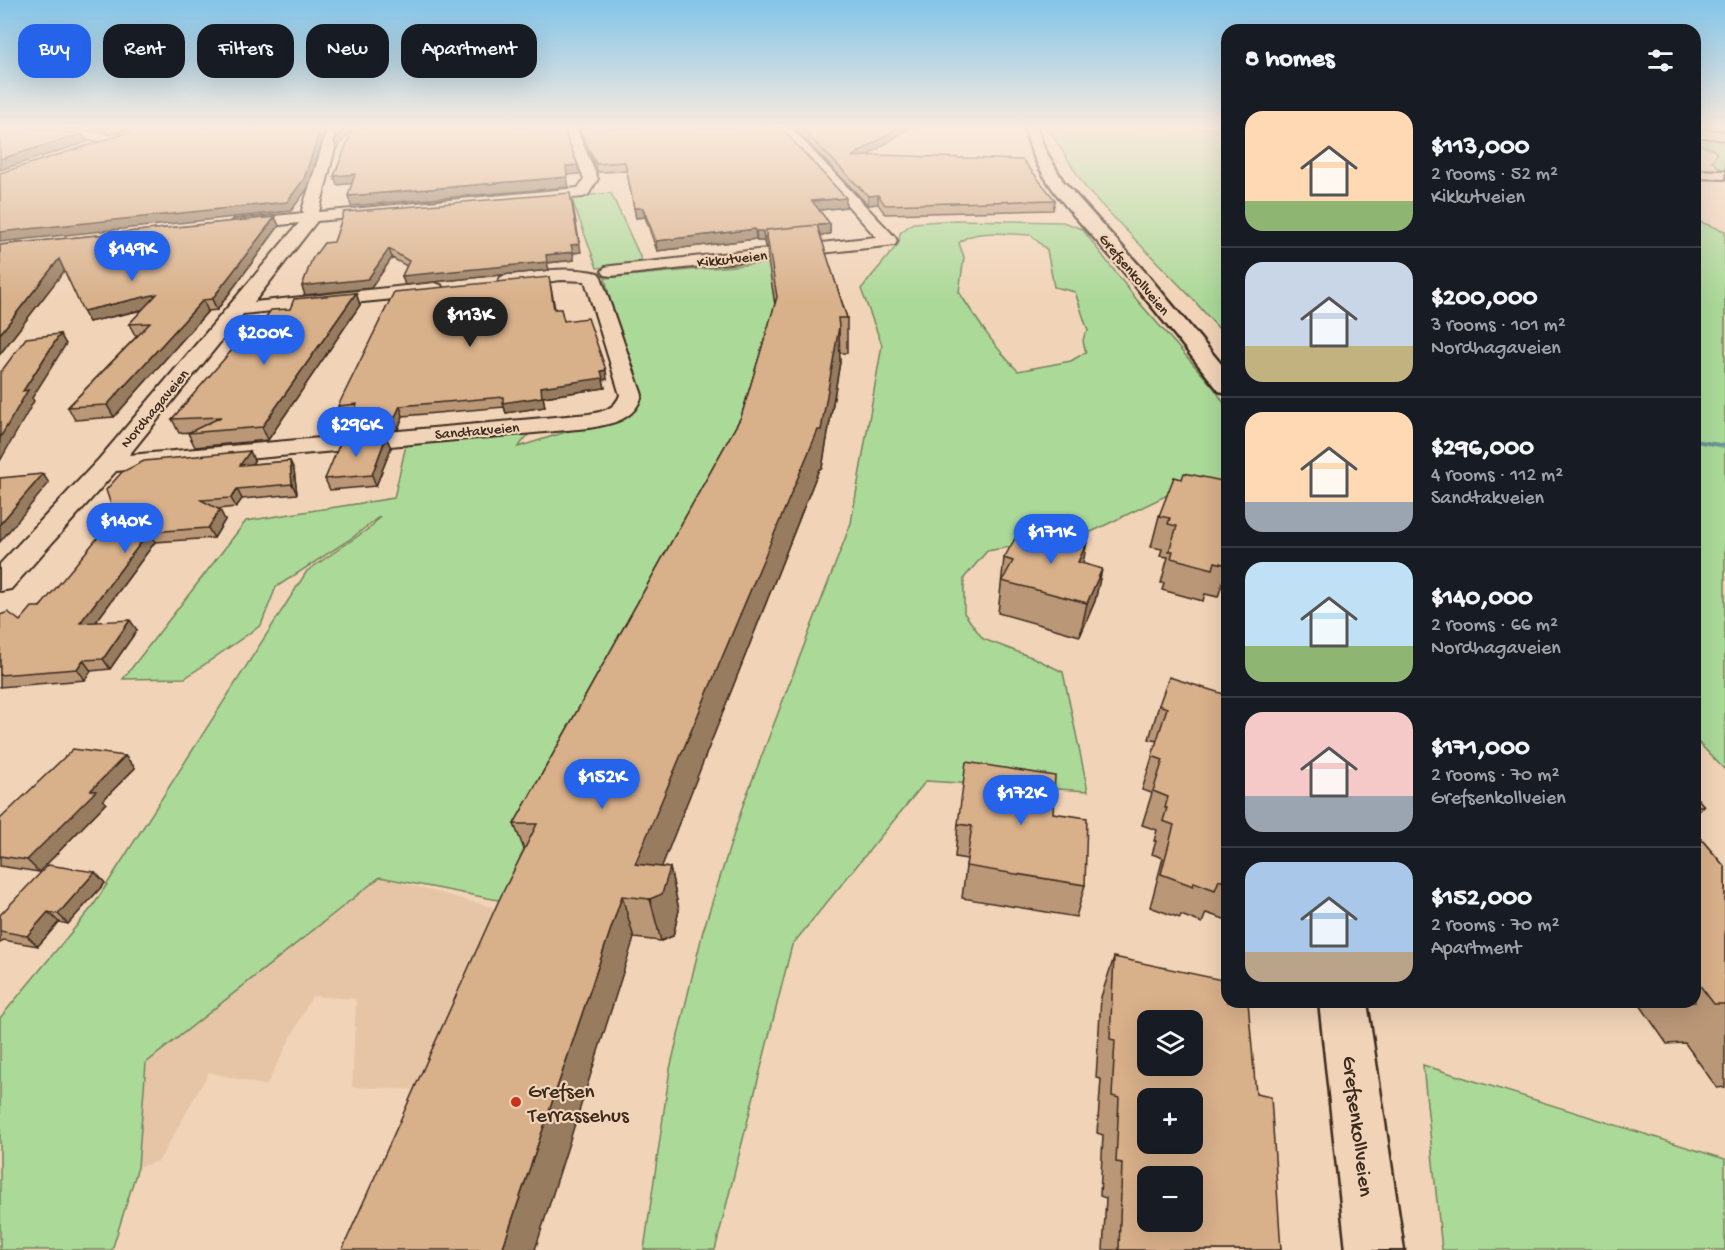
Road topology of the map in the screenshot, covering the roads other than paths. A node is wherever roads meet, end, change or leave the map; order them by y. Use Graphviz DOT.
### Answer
graph roads {
  1 [pos="317,186"];
  2 [pos="586,186"];
  3 [pos="838,186"];
  4 [pos="1059,186"];
  5 [pos="313,216"];
  6 [pos="220,226"];
  7 [pos="611,271"];
  8 [pos="489,283"];
  9 [pos="456,286"];
  10 [pos="239,309"];
  11 [pos="1221,379"];
  12 [pos="108,464"];
  13 [pos="0,582"];
  14 [pos="1344,1008"];
  15 [pos="1375,1250"];
  1 -- 5 [label="street"];
  2 -- 5 [label="street"];
  3 -- 7 [label="street, Kikkutveien"];
  4 -- 11 [label="street, Grefsenkollveien"];
  5 -- 6 [label="street"];
  5 -- 10 [label="street, Nordhagaveien"];
  8 -- 12 [label="street, Sandtakveien"];
  9 -- 10 [label="street"];
  10 -- 12 [label="street, Nordhagaveien"];
  12 -- 13 [label="street, Nordhagaveien"];
  14 -- 15 [label="street, Grefsenkollveien"];
}
